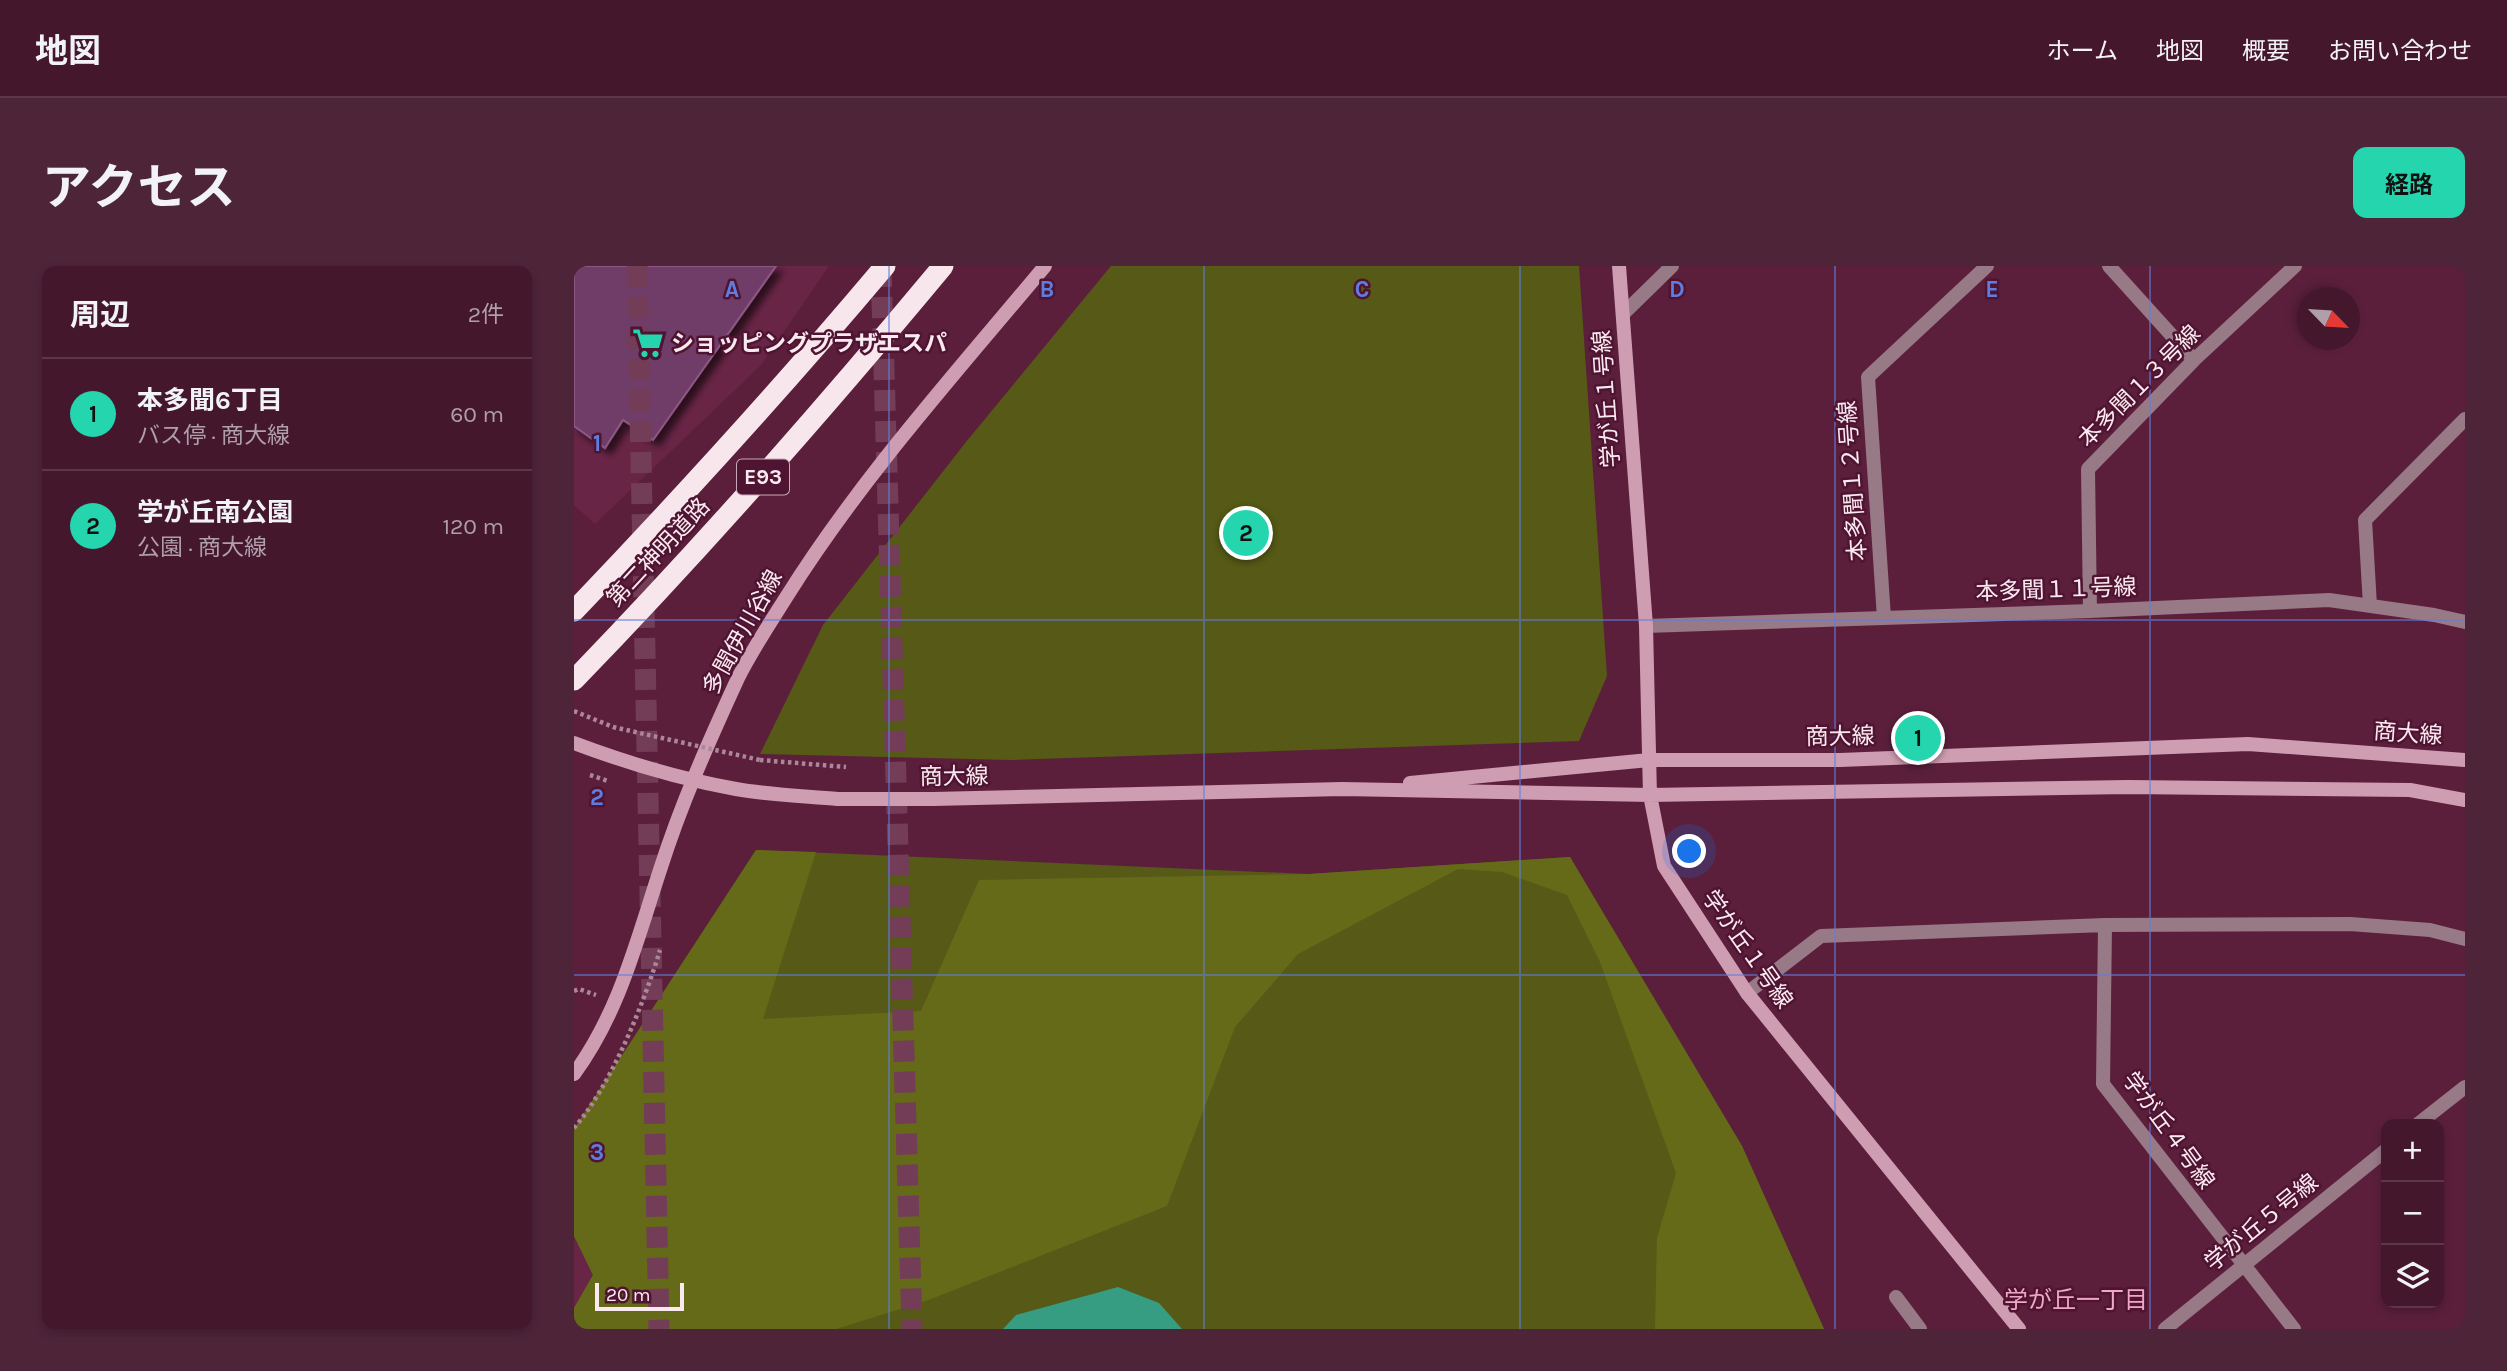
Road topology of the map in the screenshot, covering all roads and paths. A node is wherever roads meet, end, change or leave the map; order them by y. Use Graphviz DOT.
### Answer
graph roads {
  1 [pos="886,266"];
  2 [pos="943,266"];
  3 [pos="1045,266"];
  4 [pos="1619,266"];
  5 [pos="1672,266"];
  6 [pos="1987,266"];
  7 [pos="2109,266"];
  8 [pos="2295,266"];
  9 [pos="1623,314"];
  10 [pos="2194,360"];
  11 [pos="2465,419"];
  12 [pos="673,507"];
  13 [pos="574,594"];
  14 [pos="2370,606"];
  15 [pos="574,611"];
  16 [pos="2090,611"];
  17 [pos="1884,618"];
  18 [pos="2465,622"];
  19 [pos="1646,626"];
  20 [pos="574,680"];
  21 [pos="574,710"];
  22 [pos="574,743"];
  23 [pos="723,744"];
  24 [pos="719,756"];
  25 [pos="1649,760"];
  26 [pos="2465,760"];
  27 [pos="846,767"];
  28 [pos="1342,789"];
  29 [pos="1650,795"];
  30 [pos="2465,800"];
  31 [pos="2105,925"];
  32 [pos="2465,939"];
  33 [pos="662,943"];
  34 [pos="1747,993"];
  35 [pos="574,1074"];
  36 [pos="2465,1087"];
  37 [pos="2424,1119"];
  38 [pos="574,1128"];
  39 [pos="2381,1154"];
  40 [pos="2243,1265"];
  41 [pos="1896,1297"];
  42 [pos="1920,1329"];
  43 [pos="2019,1329"];
  44 [pos="2165,1329"];
  45 [pos="2294,1329"];
  1 -- 12 [label="highway, 第二神明道路 / E93"];
  2 -- 20 [label="highway, 第二神明道路 / E93"];
  3 -- 35 [label="street, 多聞伊川谷線"];
  4 -- 9 [label="street, 学が丘１号線"];
  5 -- 9 [label="street"];
  6 -- 17 [label="street, 本多聞１２号線"];
  7 -- 10 [label="street"];
  8 -- 10 [label="street, 本多聞１３号線"];
  9 -- 19 [label="street, 学が丘１号線"];
  10 -- 16 [label="street, 本多聞１３号線"];
  11 -- 14 [label="street"];
  12 -- 13 [label="highway"];
  12 -- 15 [label="highway, 第二神明道路 / E93"];
  14 -- 16 [label="street, 本多聞１１号線"];
  14 -- 18 [label="street, 本多聞１１号線"];
  16 -- 17 [label="street, 本多聞１１号線"];
  17 -- 19 [label="street, 本多聞１１号線"];
  19 -- 25 [label="street, 学が丘１号線"];
  21 -- 27 [label="path, bridge"];
  22 -- 28 [label="street, 商大線, bridge"];
  23 -- 24 [label="path"];
  25 -- 26 [label="street, 商大線"];
  25 -- 28 [label="street, 商大線"];
  25 -- 29 [label="street, 学が丘１号線"];
  28 -- 29 [label="street, 商大線"];
  29 -- 30 [label="street, 商大線"];
  29 -- 34 [label="street, 学が丘１号線"];
  31 -- 32 [label="street"];
  31 -- 34 [label="street"];
  31 -- 40 [label="street, 学が丘４号線"];
  33 -- 38 [label="path"];
  34 -- 43 [label="street, 学が丘１号線"];
  36 -- 37 [label="street"];
  39 -- 40 [label="street, 学が丘５号線"];
  40 -- 44 [label="street, 学が丘５号線"];
  40 -- 45 [label="street, 学が丘４号線"];
  41 -- 42 [label="street"];
}
